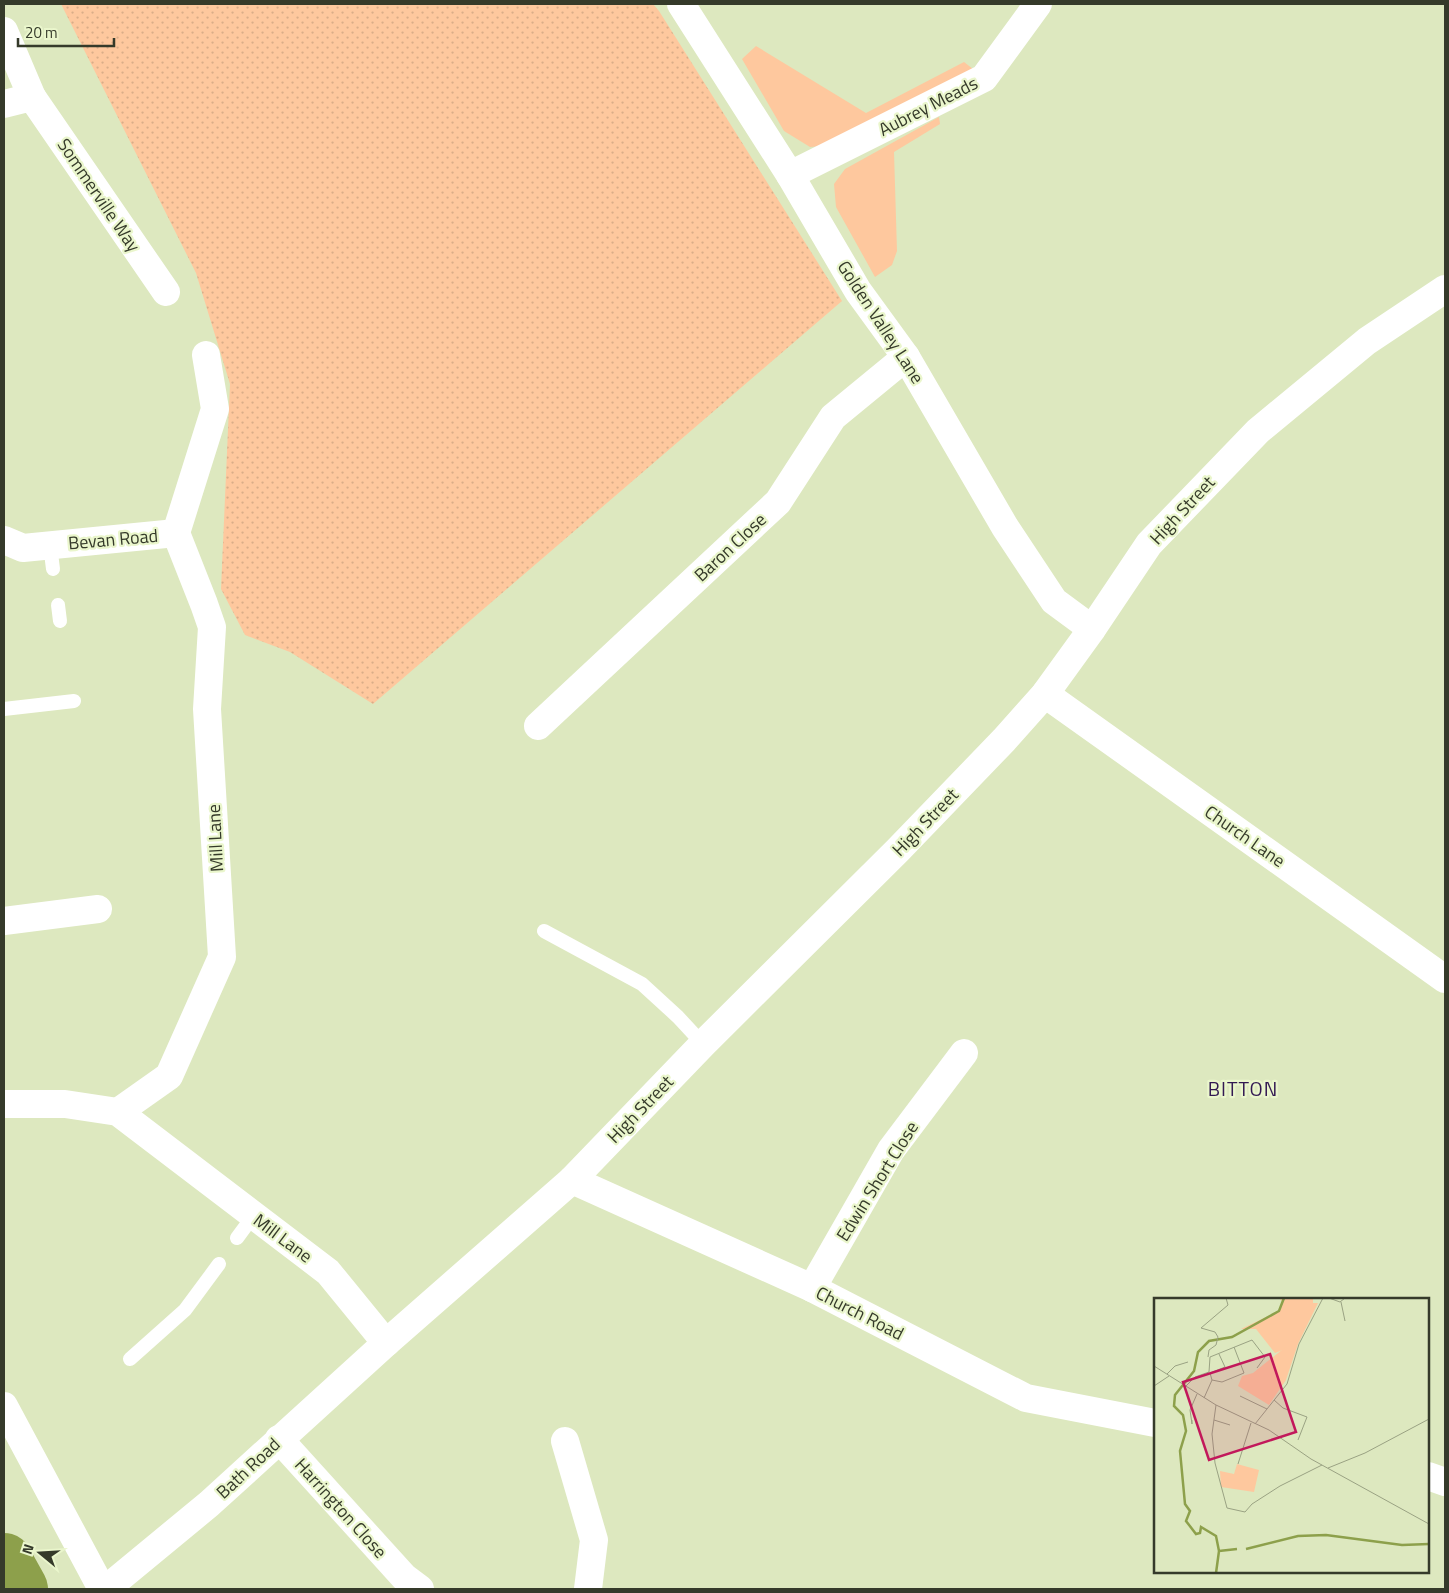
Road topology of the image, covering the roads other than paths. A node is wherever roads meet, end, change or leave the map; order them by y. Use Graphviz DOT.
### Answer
graph roads {
  1 [pos="681,4"];
  2 [pos="1038,4"];
  3 [pos="4,31"];
  4 [pos="32,97"];
  5 [pos="4,104"];
  6 [pos="790,175"];
  7 [pos="1445,289"];
  8 [pos="166,292"];
  9 [pos="206,355"];
  10 [pos="906,357"];
  11 [pos="176,533"];
  12 [pos="4,540"];
  13 [pos="58,605"];
  14 [pos="60,621"];
  15 [pos="1092,629"];
  16 [pos="1045,694"];
  17 [pos="74,701"];
  18 [pos="4,709"];
  19 [pos="538,726"];
  20 [pos="98,909"];
  21 [pos="4,922"];
  22 [pos="544,931"];
  23 [pos="1445,979"];
  24 [pos="703,1044"];
  25 [pos="964,1053"];
  26 [pos="4,1104"];
  27 [pos="118,1112"];
  28 [pos="572,1180"];
  29 [pos="254,1215"];
  30 [pos="237,1238"];
  31 [pos="219,1264"];
  32 [pos="812,1288"];
  33 [pos="386,1343"];
  34 [pos="130,1359"];
  35 [pos="4,1406"];
  36 [pos="1154,1423"];
  37 [pos="279,1439"];
  38 [pos="565,1441"];
  39 [pos="1429,1476"];
  40 [pos="1445,1482"];
  41 [pos="404,1585"];
  42 [pos="102,1589"];
  43 [pos="106,1589"];
  44 [pos="588,1589"];
  1 -- 6 [label="street, Golden Valley Lane"];
  2 -- 6 [label="street, Aubrey Meads"];
  3 -- 4 [label="street, Sommerville Way"];
  4 -- 5 [label="street"];
  4 -- 8 [label="street, Sommerville Way"];
  6 -- 10 [label="street, Golden Valley Lane"];
  7 -- 15 [label="street, High Street"];
  9 -- 11 [label="street"];
  10 -- 15 [label="street, Golden Valley Lane"];
  10 -- 19 [label="street, Baron Close"];
  11 -- 12 [label="street, Bevan Road"];
  11 -- 27 [label="street, Mill Lane"];
  13 -- 14 [label="lane"];
  15 -- 16 [label="street, High Street"];
  16 -- 23 [label="street, Church Lane"];
  16 -- 24 [label="street, High Street"];
  17 -- 18 [label="lane"];
  20 -- 21 [label="street"];
  22 -- 24 [label="lane"];
  24 -- 28 [label="street, High Street"];
  25 -- 32 [label="street, Edwin Short Close"];
  26 -- 27 [label="street, Mill Lane"];
  27 -- 29 [label="street, Mill Lane"];
  28 -- 32 [label="street, Church Road"];
  28 -- 33 [label="street, High Street"];
  29 -- 30 [label="lane"];
  29 -- 33 [label="street, Mill Lane"];
  31 -- 34 [label="lane"];
  32 -- 36 [label="street, Church Road"];
  33 -- 37 [label="street, Bath Road"];
  35 -- 42 [label="street"];
  37 -- 41 [label="street, Harrington Close"];
  37 -- 43 [label="street, Bath Road"];
  38 -- 44 [label="street"];
  39 -- 40 [label="street"];
}
